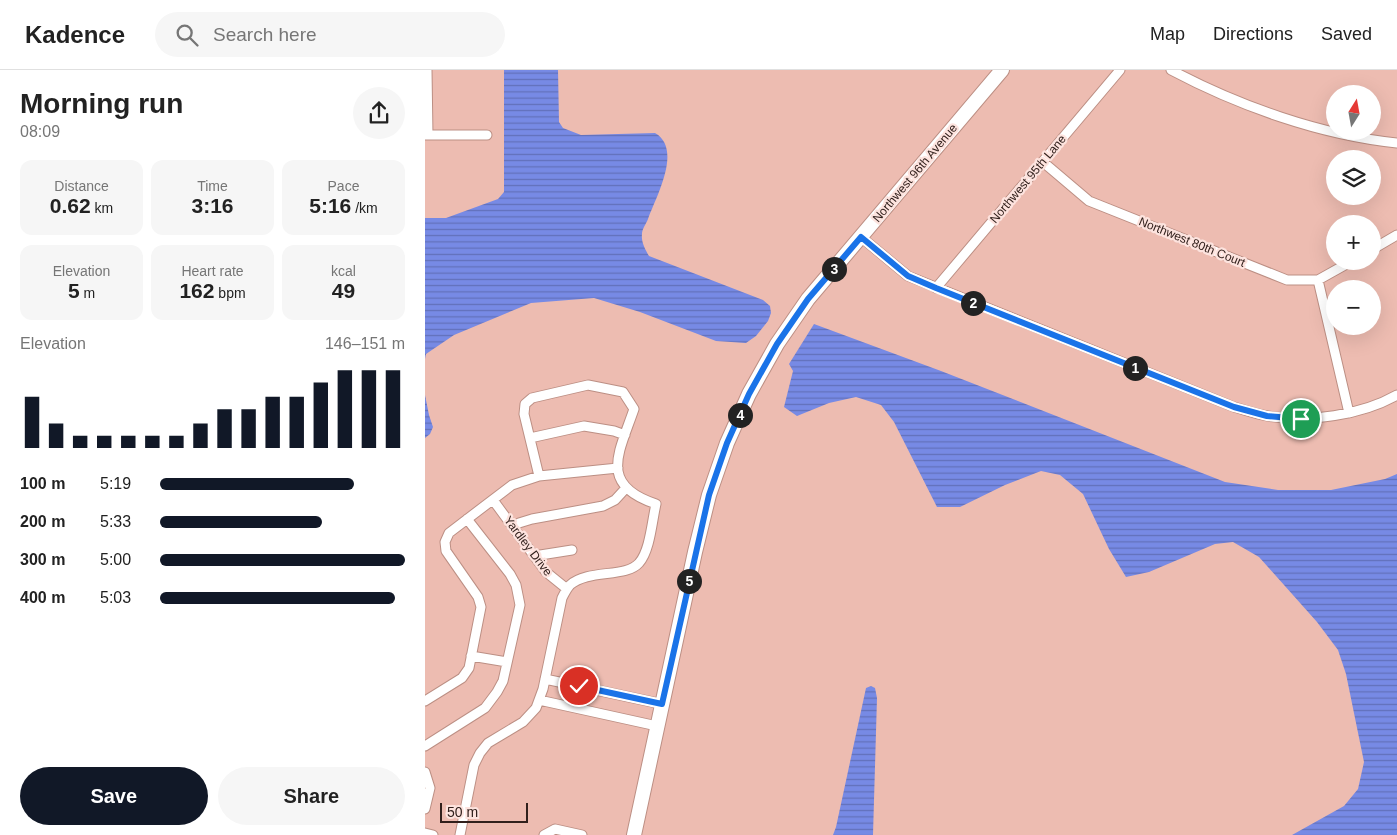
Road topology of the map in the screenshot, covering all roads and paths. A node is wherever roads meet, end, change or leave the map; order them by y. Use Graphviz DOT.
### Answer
graph roads {
  1 [pos="427,70"];
  2 [pos="1002,70"];
  3 [pos="1120,70"];
  4 [pos="1171,70"];
  5 [pos="426,92"];
  6 [pos="427,135"];
  7 [pos="487,135"];
  8 [pos="1397,143"];
  9 [pos="1043,162"];
  10 [pos="1397,235"];
  11 [pos="861,237"];
  12 [pos="1381,244"];
  13 [pos="1335,270"];
  14 [pos="1318,280"];
  15 [pos="936,288"];
  16 [pos="1397,395"];
  17 [pos="1349,413"];
  18 [pos="625,435"];
  19 [pos="530,438"];
  20 [pos="618,468"];
  21 [pos="539,476"];
  22 [pos="626,488"];
  23 [pos="493,500"];
  24 [pos="467,519"];
  25 [pos="513,527"];
  26 [pos="571,550"];
  27 [pos="534,556"];
  28 [pos="567,590"];
  29 [pos="471,656"];
  30 [pos="507,662"];
  31 [pos="545,679"];
  32 [pos="587,688"];
  33 [pos="539,700"];
  34 [pos="425,701"];
  35 [pos="662,704"];
  36 [pos="582,709"];
  37 [pos="657,726"];
  38 [pos="425,746"];
  39 [pos="425,772"];
  40 [pos="425,809"];
  41 [pos="425,834"];
  42 [pos="433,835"];
  43 [pos="460,835"];
  44 [pos="544,835"];
  45 [pos="582,835"];
  46 [pos="634,835"];
  1 -- 5 [label="street"];
  2 -- 11 [label="street, Northwest 96th Avenue"];
  3 -- 9 [label="street, Northwest 95th Lane"];
  4 -- 8 [label="street"];
  5 -- 6 [label="street"];
  6 -- 7 [label="street"];
  9 -- 14 [label="street, Northwest 80th Court"];
  9 -- 15 [label="street, Northwest 95th Lane"];
  10 -- 12 [label="street"];
  11 -- 15 [label="street"];
  11 -- 35 [label="street, Northwest 96th Avenue"];
  13 -- 14 [label="street, Northwest 80th Court"];
  14 -- 17 [label="street"];
  15 -- 17 [label="street"];
  16 -- 17 [label="street"];
  18 -- 19 [label="street"];
  18 -- 19 [label="street"];
  18 -- 20 [label="street"];
  19 -- 21 [label="street"];
  20 -- 21 [label="street"];
  20 -- 22 [label="street"];
  21 -- 23 [label="street"];
  22 -- 25 [label="street"];
  22 -- 28 [label="street"];
  23 -- 24 [label="street"];
  23 -- 25 [label="street, Yardley Drive"];
  24 -- 29 [label="street"];
  24 -- 30 [label="street"];
  25 -- 27 [label="street, Yardley Drive"];
  26 -- 27 [label="street"];
  27 -- 28 [label="street, Yardley Drive"];
  28 -- 31 [label="street"];
  29 -- 30 [label="street"];
  29 -- 34 [label="street"];
  30 -- 38 [label="street"];
  31 -- 32 [label="street"];
  31 -- 33 [label="street"];
  32 -- 35 [label="street"];
  32 -- 36 [label="street"];
  33 -- 36 [label="street"];
  33 -- 43 [label="street"];
  35 -- 37 [label="street, Northwest 96th Avenue"];
  36 -- 37 [label="street"];
  37 -- 46 [label="street, Northwest 96th Avenue"];
  39 -- 40 [label="street"];
  41 -- 42 [label="street"];
  44 -- 45 [label="street"];
}
